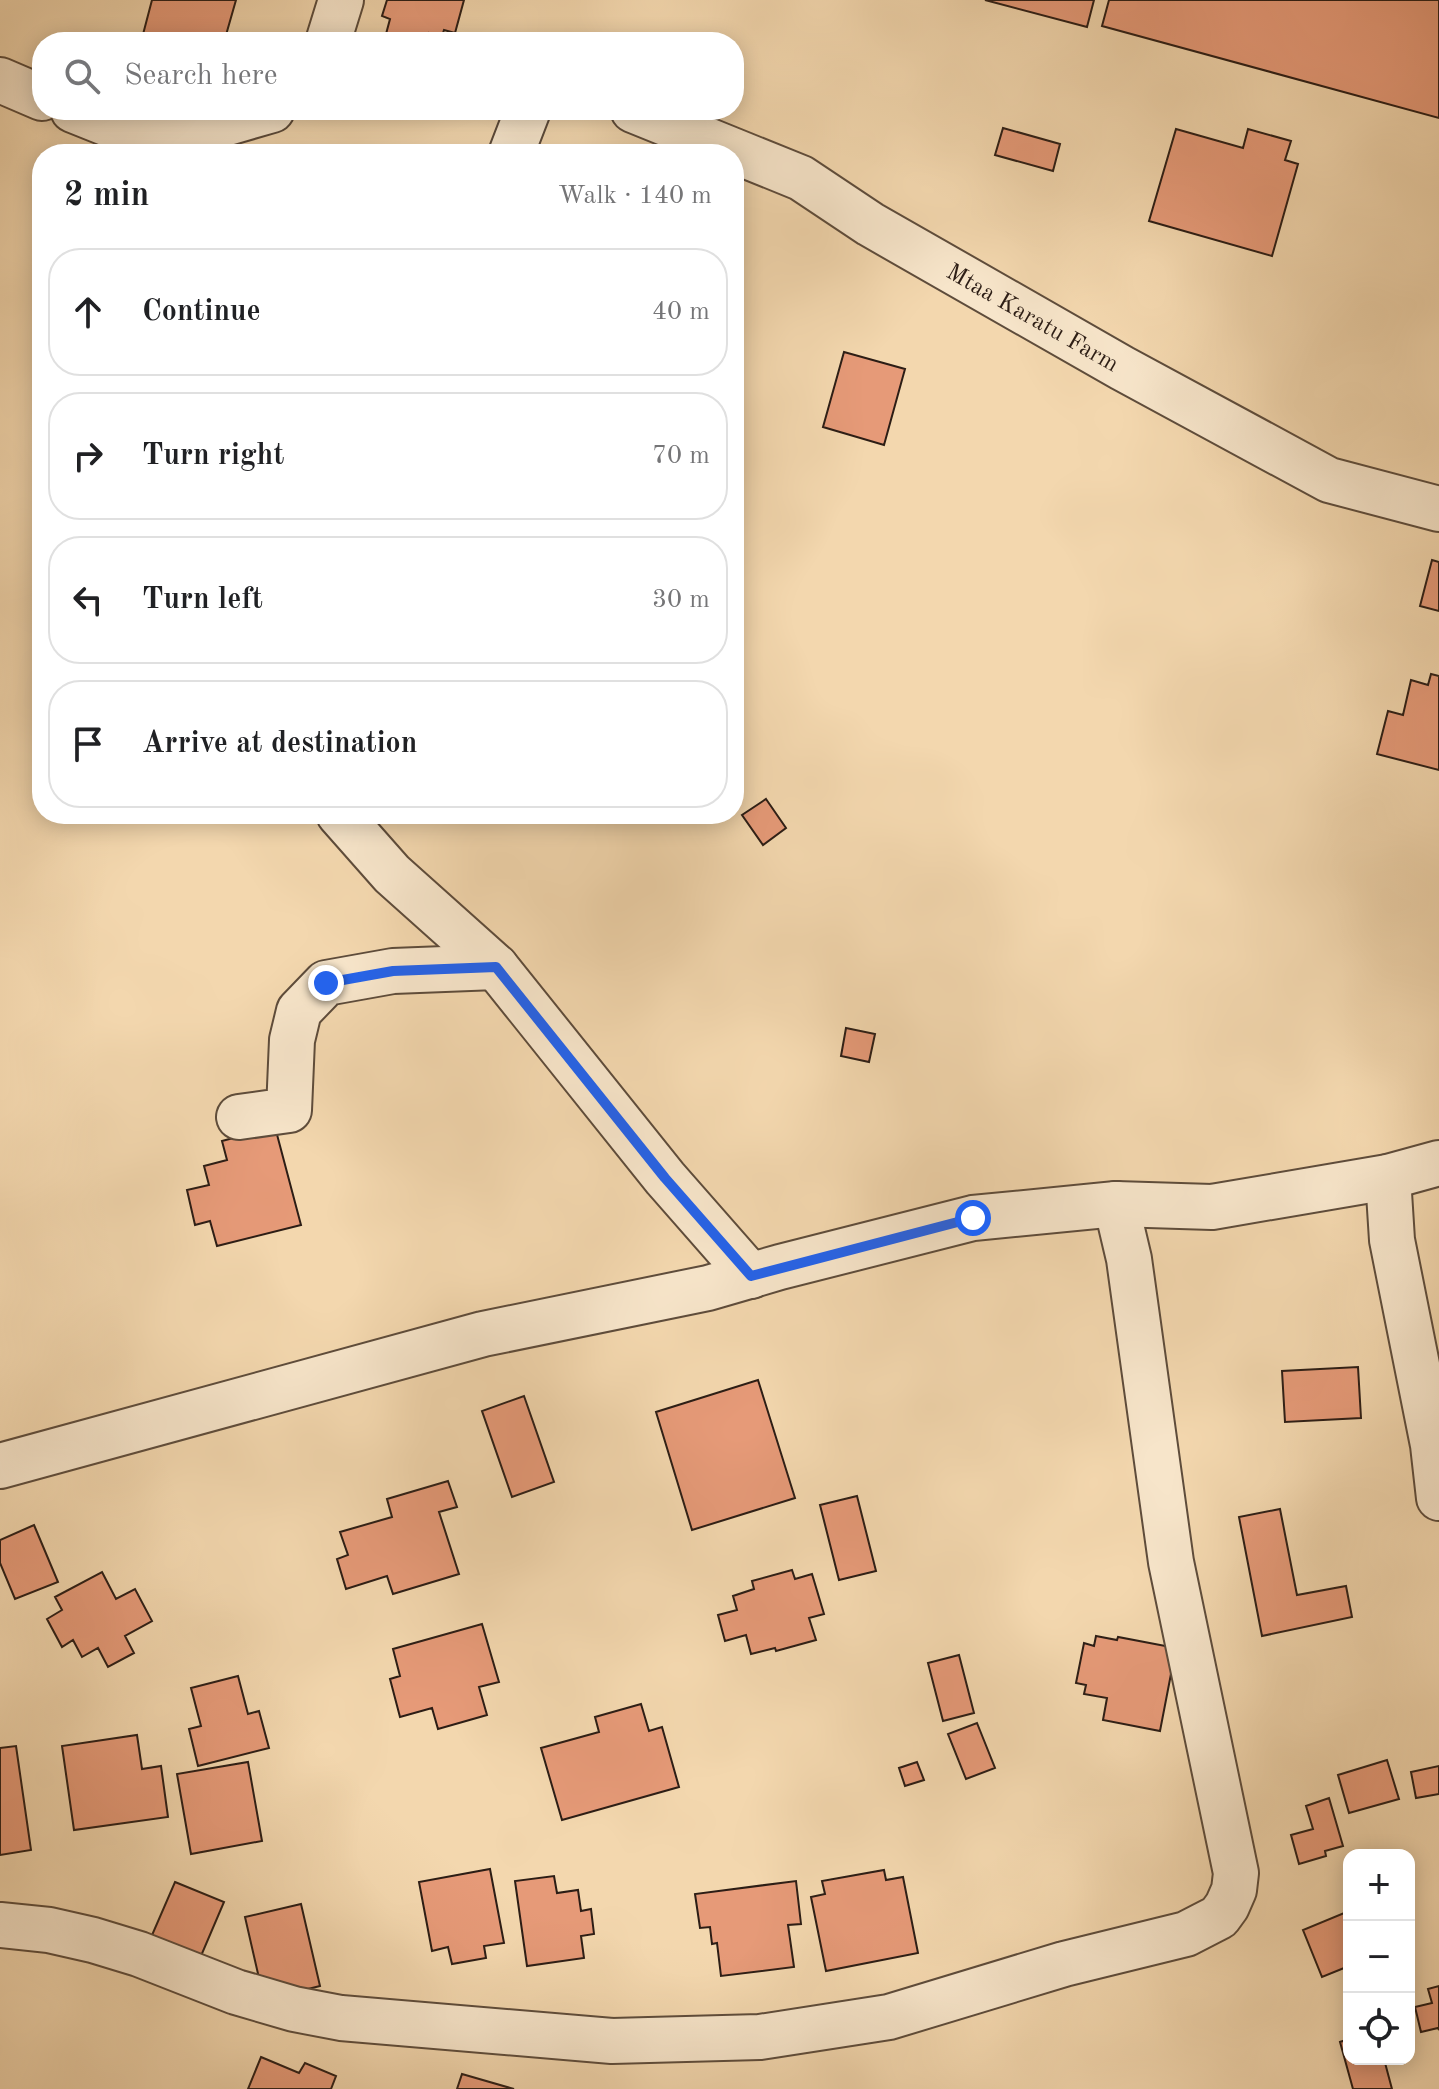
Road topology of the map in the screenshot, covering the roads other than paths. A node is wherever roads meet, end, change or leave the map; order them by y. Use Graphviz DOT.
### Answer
graph roads {
  1 [pos="341,0"];
  2 [pos="331,32"];
  3 [pos="0,80"];
  4 [pos="32,94"];
  5 [pos="98,120"];
  6 [pos="238,120"];
  7 [pos="524,120"];
  8 [pos="658,120"];
  9 [pos="515,144"];
  10 [pos="717,144"];
  11 [pos="744,155"];
  12 [pos="1439,509"];
  13 [pos="348,824"];
  14 [pos="496,967"];
  15 [pos="239,1117"];
  16 [pos="1439,1163"];
  17 [pos="1388,1177"];
  18 [pos="1116,1204"];
  19 [pos="751,1276"];
  20 [pos="0,1466"];
  21 [pos="1439,1498"];
  22 [pos="0,1925"];
  1 -- 2 [label="street"];
  3 -- 4 [label="street"];
  5 -- 6 [label="street"];
  7 -- 9 [label="street"];
  8 -- 10 [label="street, Mtaa Karatu Farm"];
  11 -- 12 [label="street, Mtaa Karatu Farm"];
  13 -- 14 [label="street"];
  14 -- 15 [label="street"];
  14 -- 19 [label="street"];
  16 -- 17 [label="street"];
  17 -- 18 [label="street"];
  17 -- 21 [label="street"];
  18 -- 19 [label="street"];
  18 -- 22 [label="street"];
  19 -- 20 [label="street"];
}
